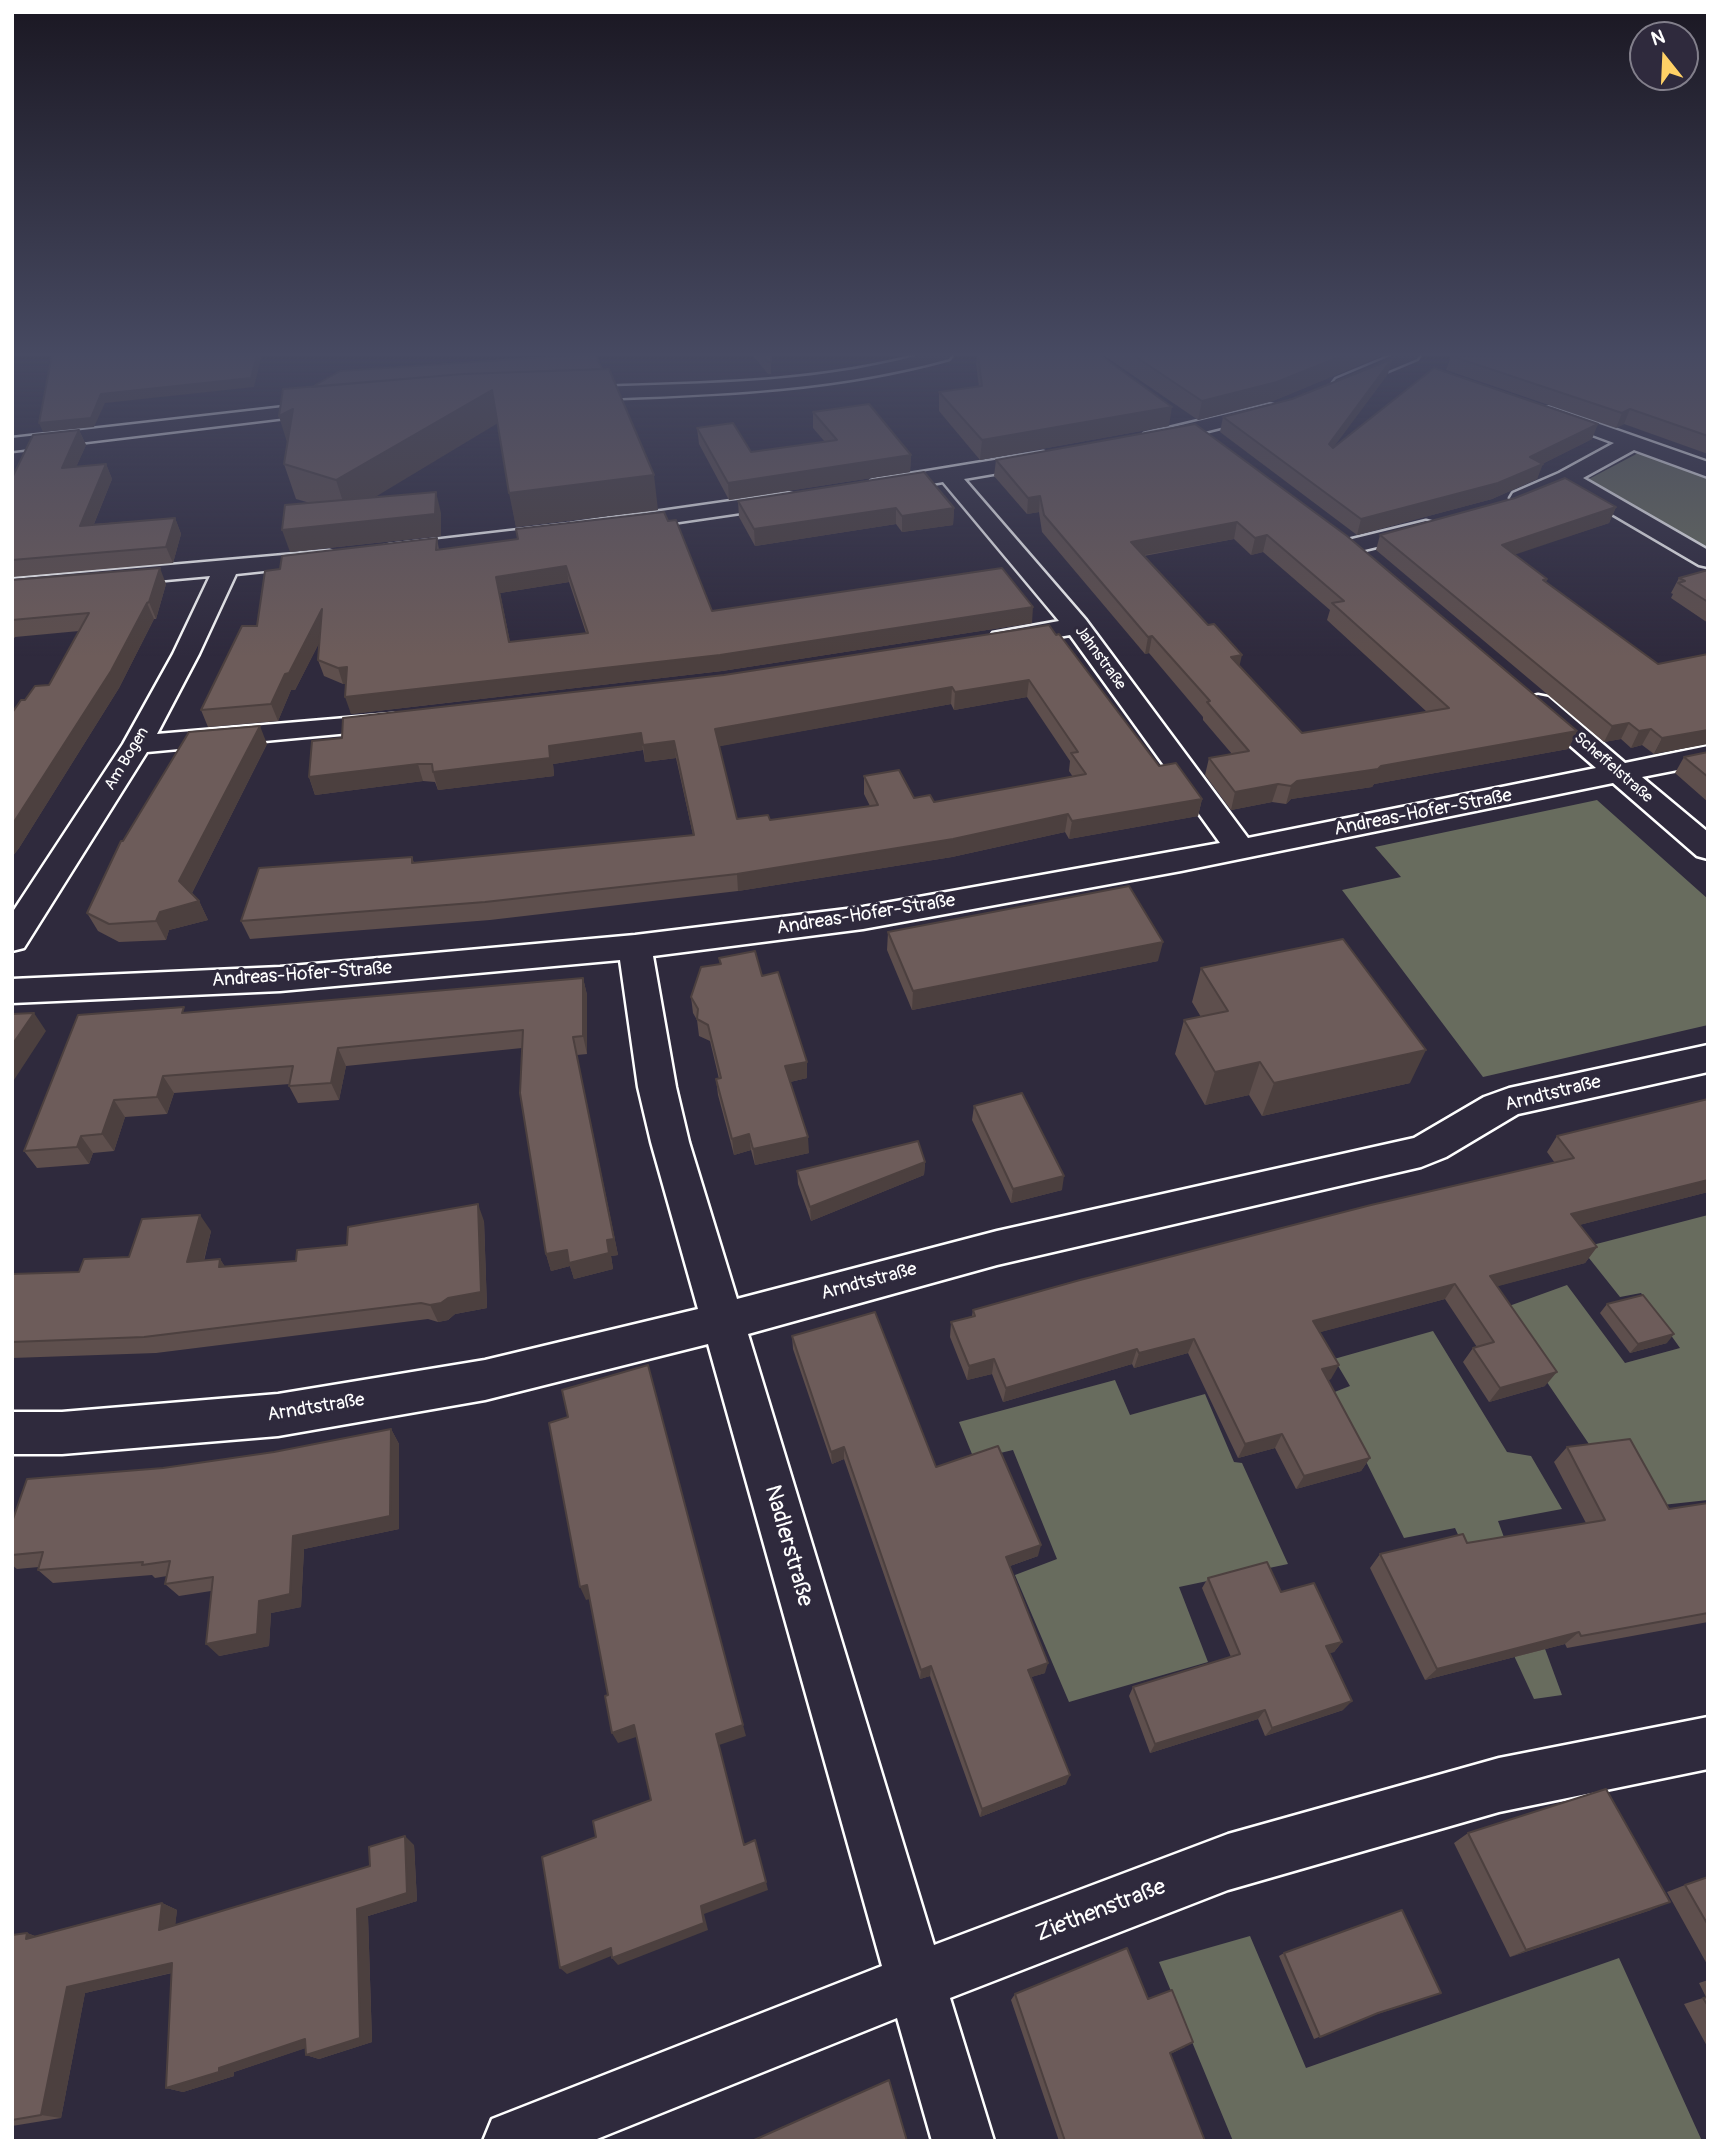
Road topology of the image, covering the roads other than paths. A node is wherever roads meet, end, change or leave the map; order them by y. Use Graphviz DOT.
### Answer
graph roads {
  1 [pos="1065,455"];
  2 [pos="1608,455"];
  3 [pos="1669,455"];
  4 [pos="1708,470"];
  5 [pos="949,475"];
  6 [pos="1567,478"];
  7 [pos="858,489"];
  8 [pos="806,497"];
  9 [pos="1501,506"];
  10 [pos="1448,522"];
  11 [pos="1330,529"];
  12 [pos="1352,546"];
  13 [pos="1707,559"];
  14 [pos="1373,563"];
  15 [pos="226,569"];
  16 [pos="12,587"];
  17 [pos="1077,626"];
  18 [pos="981,643"];
  19 [pos="1517,684"];
  20 [pos="420,719"];
  21 [pos="137,744"];
  22 [pos="1708,755"];
  23 [pos="1619,772"];
  24 [pos="1240,849"];
  25 [pos="1708,849"];
  26 [pos="12,940"];
  27 [pos="635,947"];
  28 [pos="12,991"];
  29 [pos="1708,1058"];
  30 [pos="722,1322"];
  31 [pos="12,1433"];
  32 [pos="1708,1743"];
  33 [pos="915,1982"];
  34 [pos="514,2141"];
  35 [pos="963,2141"];
  1 -- 5 [label="street"];
  2 -- 6 [label="street"];
  3 -- 4 [label="street"];
  5 -- 7 [label="street"];
  5 -- 17 [label="street, Jahnstraße"];
  6 -- 9 [label="street"];
  6 -- 13 [label="street"];
  8 -- 15 [label="street"];
  10 -- 12 [label="street"];
  11 -- 12 [label="street"];
  12 -- 14 [label="street"];
  15 -- 16 [label="street"];
  15 -- 21 [label="street, Am Bogen"];
  17 -- 18 [label="street"];
  17 -- 24 [label="street, Jahnstraße"];
  19 -- 23 [label="street, Scheffelstraße"];
  20 -- 21 [label="street"];
  21 -- 26 [label="street, Am Bogen"];
  22 -- 23 [label="street, Andreas-Hofer-Straße"];
  23 -- 24 [label="street, Andreas-Hofer-Straße"];
  23 -- 25 [label="street, Scheffelstraße"];
  24 -- 27 [label="street, Andreas-Hofer-Straße"];
  27 -- 28 [label="street, Andreas-Hofer-Straße"];
  27 -- 30 [label="street, Nadlerstraße"];
  29 -- 30 [label="street, Arndtstraße"];
  30 -- 31 [label="street, Arndtstraße"];
  30 -- 33 [label="street, Nadlerstraße"];
  32 -- 33 [label="street, Ziethenstraße"];
  33 -- 34 [label="street, Ziethenstraße"];
  33 -- 35 [label="street, Nadlerstraße"];
}
